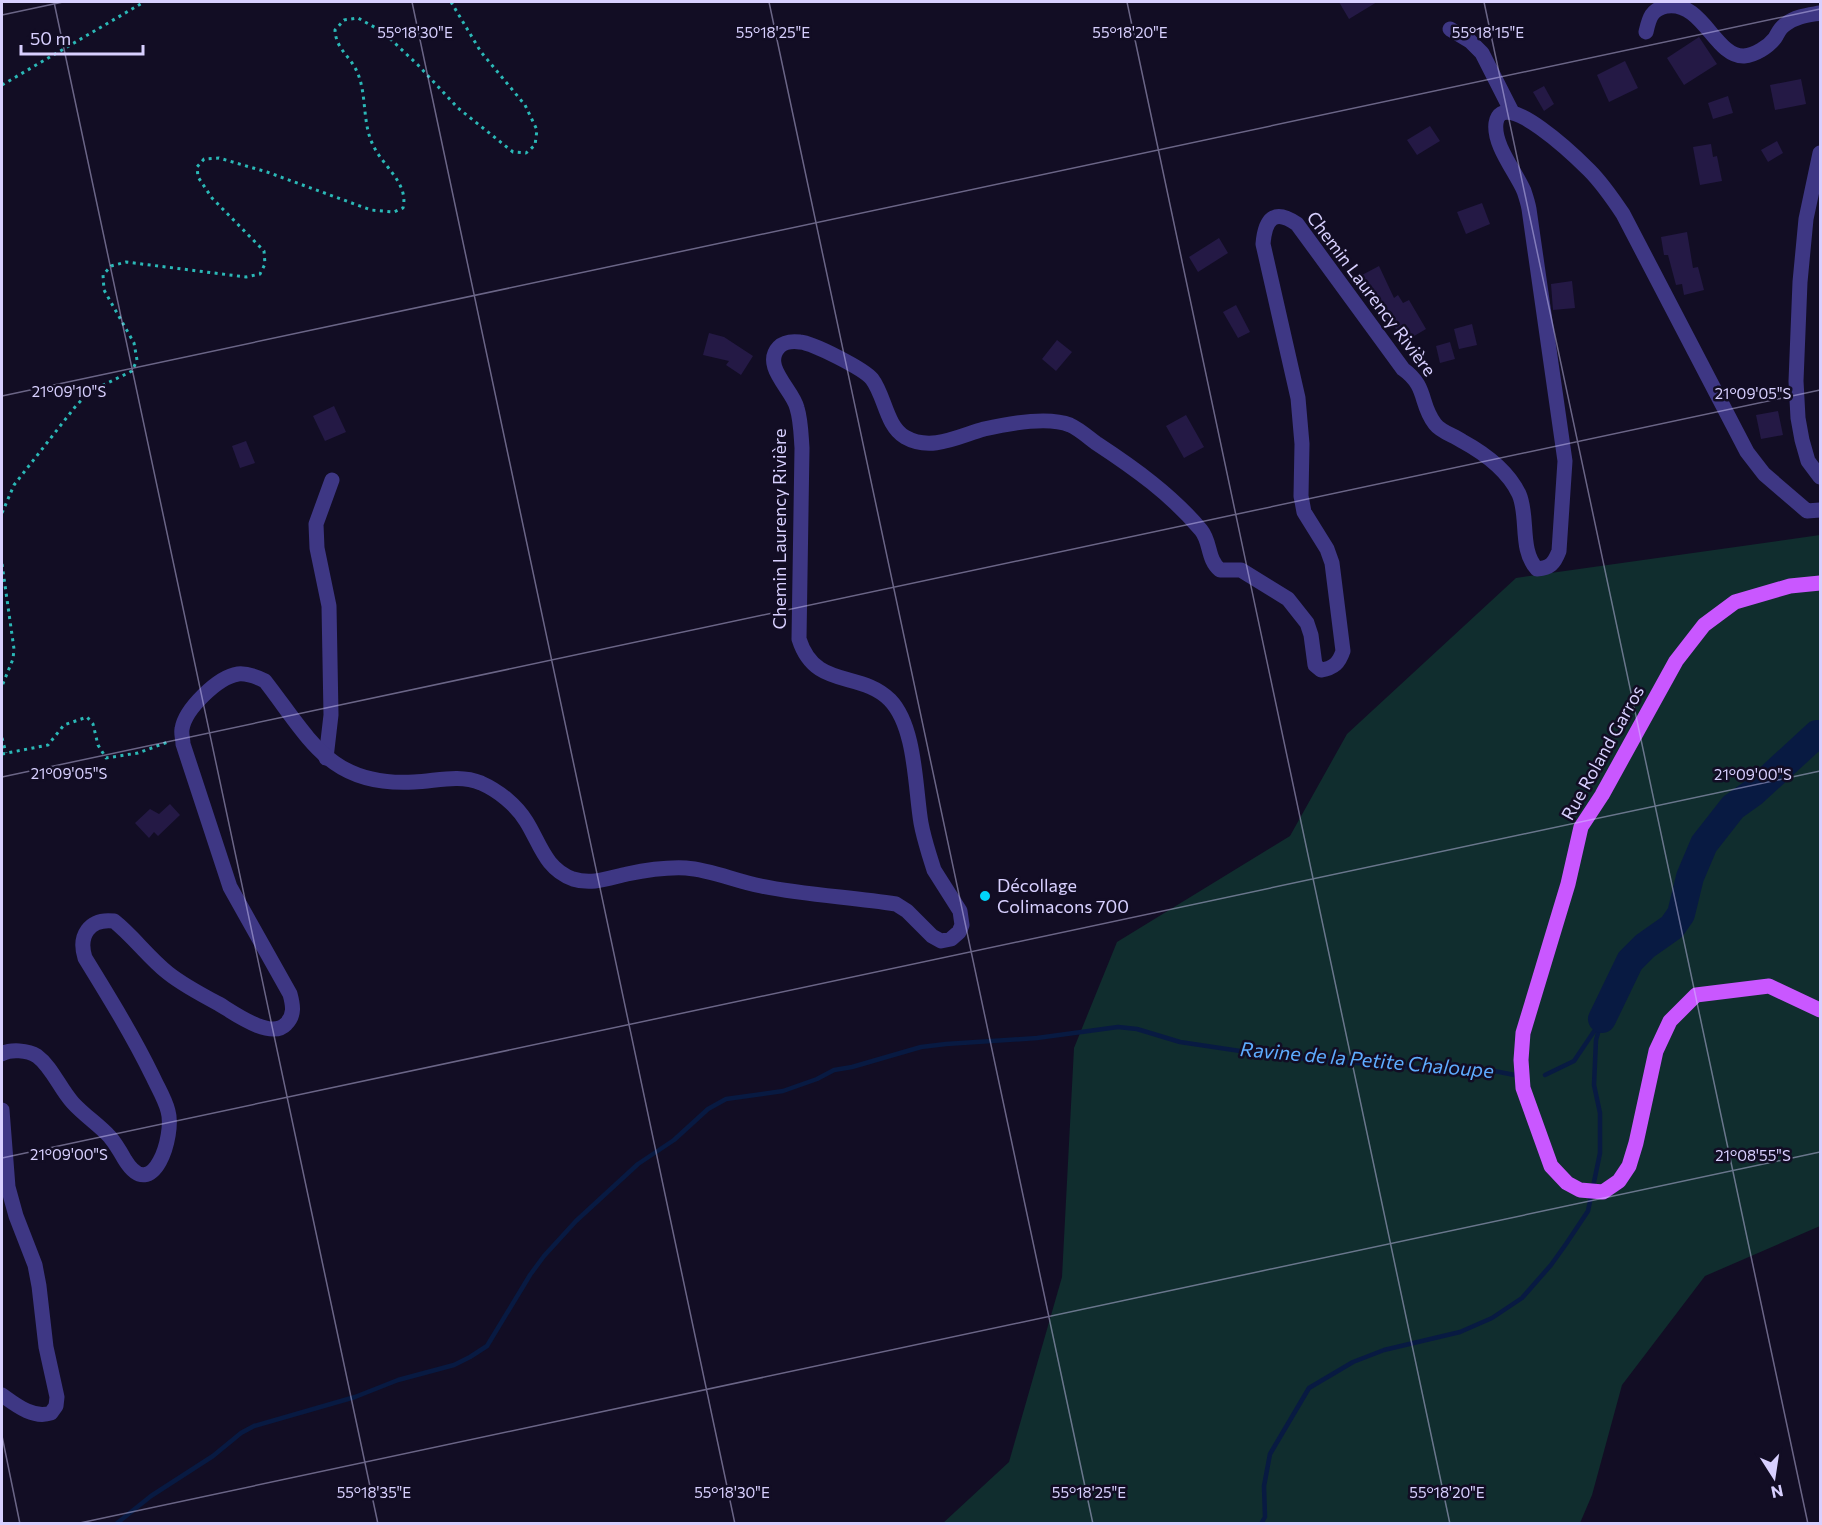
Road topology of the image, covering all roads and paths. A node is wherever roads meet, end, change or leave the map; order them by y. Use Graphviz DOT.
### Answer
graph roads {
  1 [pos="144,2"];
  2 [pos="451,2"];
  3 [pos="1821,13"];
  4 [pos="1450,29"];
  5 [pos="1646,32"];
  6 [pos="2,85"];
  7 [pos="1512,112"];
  8 [pos="1821,153"];
  9 [pos="1821,477"];
  10 [pos="332,480"];
  11 [pos="1821,510"];
  12 [pos="2,513"];
  13 [pos="2,564"];
  14 [pos="1821,583"];
  15 [pos="2,686"];
  16 [pos="2,738"];
  17 [pos="183,739"];
  18 [pos="6,753"];
  19 [pos="2,754"];
  20 [pos="326,758"];
  21 [pos="1821,1010"];
  22 [pos="2,1054"];
  23 [pos="2,1110"];
  24 [pos="2,1395"];
  1 -- 6 [label="path"];
  2 -- 12 [label="path"];
  3 -- 5 [label="street"];
  4 -- 7 [label="street"];
  7 -- 11 [label="street"];
  7 -- 20 [label="street, Chemin Laurency Rivière"];
  8 -- 9 [label="street"];
  10 -- 20 [label="street"];
  13 -- 15 [label="path"];
  14 -- 21 [label="main road, Rue Roland Garros"];
  16 -- 18 [label="path"];
  17 -- 18 [label="path"];
  17 -- 20 [label="street, Chemin Laurency Rivière"];
  17 -- 22 [label="street, Chemin Laurency Rivière"];
  18 -- 19 [label="path"];
  23 -- 24 [label="street"];
}
